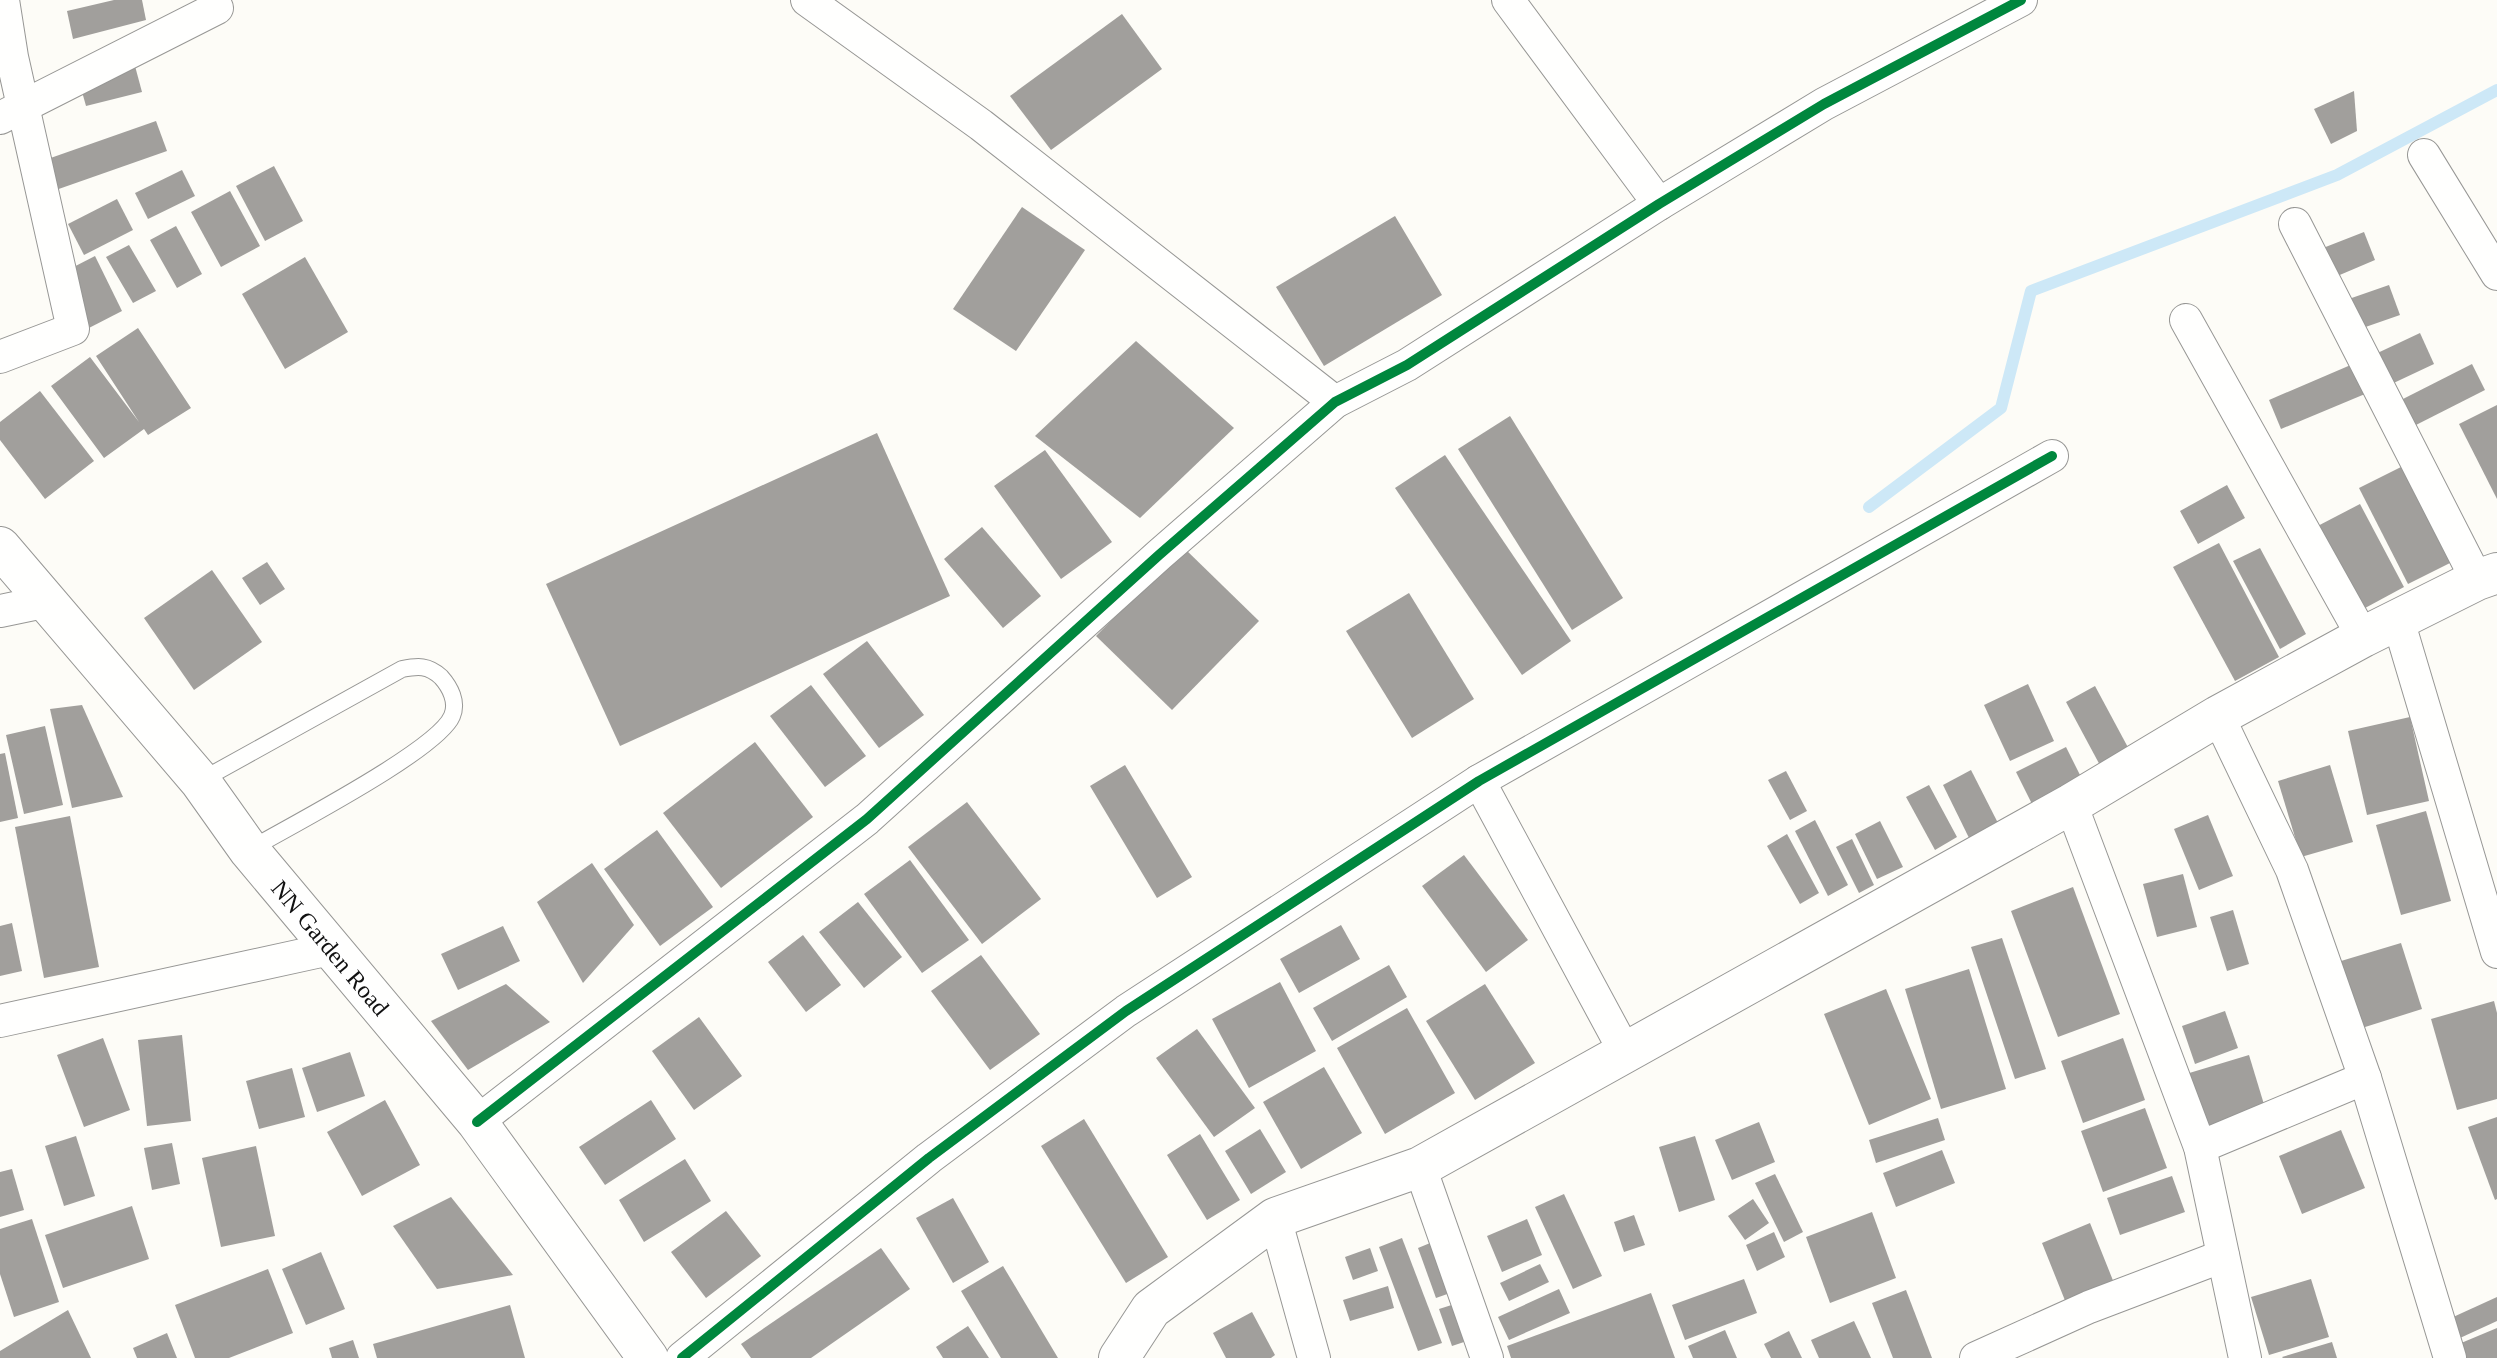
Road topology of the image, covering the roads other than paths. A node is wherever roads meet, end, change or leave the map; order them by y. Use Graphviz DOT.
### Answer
graph roads {
  1 [pos="3,0"];
  2 [pos="807,0"];
  3 [pos="1508,0"];
  4 [pos="2021,0"];
  5 [pos="217,8"];
  6 [pos="12,112"];
  7 [pos="2424,155"];
  8 [pos="1659,204"];
  9 [pos="2295,224"];
  10 [pos="2497,274"];
  11 [pos="2186,320"];
  12 [pos="0,357"];
  13 [pos="1335,402"];
  14 [pos="2052,456"];
  15 [pos="0,547"];
  16 [pos="2487,577"];
  17 [pos="48,601"];
  18 [pos="0,611"];
  19 [pos="2380,628"];
  20 [pos="2218,716"];
  21 [pos="200,781"];
  22 [pos="1479,781"];
  23 [pos="2071,804"];
  24 [pos="249,850"];
  25 [pos="330,949"];
  26 [pos="2497,952"];
  27 [pos="0,1021"];
  28 [pos="1625,1052"];
  29 [pos="2365,1078"];
  30 [pos="477,1122"];
  31 [pos="2200,1147"];
  32 [pos="1420,1167"];
  33 [pos="1275,1218"];
  34 [pos="2223,1256"];
  35 [pos="648,1358"];
  36 [pos="682,1358"];
  37 [pos="1119,1358"];
  38 [pos="1314,1358"];
  39 [pos="1487,1358"];
  40 [pos="1976,1358"];
  41 [pos="2245,1358"];
  42 [pos="2450,1358"];
  1 -- 6 [label="street"];
  2 -- 13 [label="street"];
  3 -- 8 [label="street"];
  4 -- 8 [label="street"];
  5 -- 6 [label="street"];
  6 -- 12 [label="street"];
  7 -- 10 [label="street"];
  8 -- 13 [label="street"];
  9 -- 16 [label="street"];
  11 -- 19 [label="street"];
  13 -- 30 [label="street"];
  14 -- 22 [label="street"];
  15 -- 17 [label="street, NN Garden Road"];
  16 -- 19 [label="street"];
  17 -- 18 [label="street"];
  17 -- 21 [label="street, NN Garden Road"];
  19 -- 20 [label="street"];
  19 -- 26 [label="street"];
  20 -- 23 [label="street"];
  20 -- 29 [label="street"];
  21 -- 24 [label="street, NN Garden Road"];
  21 -- 24 [label="lane"];
  22 -- 28 [label="street"];
  22 -- 36 [label="street"];
  23 -- 28 [label="street"];
  23 -- 31 [label="street"];
  24 -- 25 [label="street, NN Garden Road"];
  25 -- 27 [label="street"];
  25 -- 30 [label="street, NN Garden Road"];
  28 -- 32 [label="street"];
  29 -- 31 [label="street"];
  29 -- 42 [label="street"];
  30 -- 35 [label="street, NN Garden Road"];
  31 -- 34 [label="street"];
  32 -- 33 [label="street"];
  32 -- 39 [label="street"];
  33 -- 37 [label="street"];
  33 -- 38 [label="street"];
  34 -- 40 [label="street"];
  34 -- 41 [label="street"];
}
